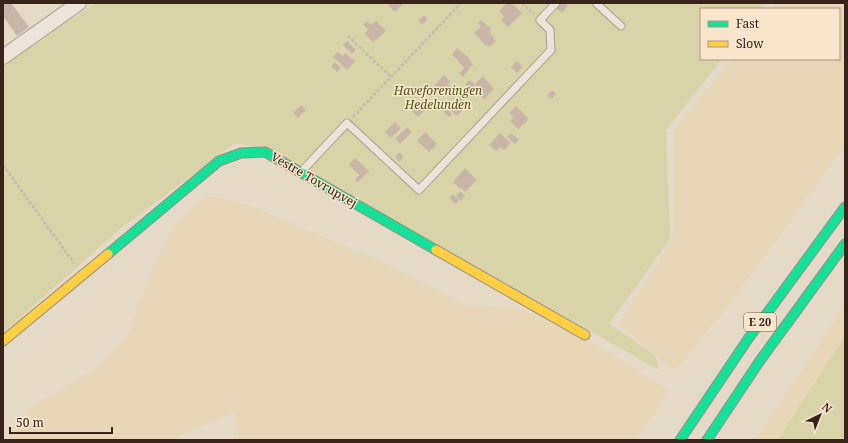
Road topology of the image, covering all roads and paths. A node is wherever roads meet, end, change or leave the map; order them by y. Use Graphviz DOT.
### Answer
graph roads {
  1 [pos="79,3"];
  2 [pos="461,3"];
  3 [pos="522,3"];
  4 [pos="556,3"];
  5 [pos="596,3"];
  6 [pos="540,20"];
  7 [pos="621,26"];
  8 [pos="348,36"];
  9 [pos="3,57"];
  10 [pos="391,77"];
  11 [pos="347,123"];
  12 [pos="3,165"];
  13 [pos="301,172"];
  14 [pos="845,207"];
  15 [pos="845,244"];
  16 [pos="82,274"];
  17 [pos="585,335"];
  18 [pos="3,341"];
  19 [pos="680,440"];
  20 [pos="707,440"];
  1 -- 9 [label="street"];
  2 -- 10 [label="path"];
  3 -- 6 [label="path"];
  4 -- 6 [label="lane"];
  5 -- 7 [label="lane"];
  6 -- 11 [label="lane"];
  8 -- 10 [label="path"];
  10 -- 11 [label="path"];
  11 -- 13 [label="lane"];
  12 -- 16 [label="path"];
  13 -- 16 [label="main road, Vestre Tovrupvej"];
  13 -- 17 [label="main road, Vestre Tovrupvej"];
  14 -- 19 [label="main road, E 20"];
  15 -- 20 [label="main road, E 20"];
  16 -- 18 [label="main road, Vestre Tovrupvej"];
}
